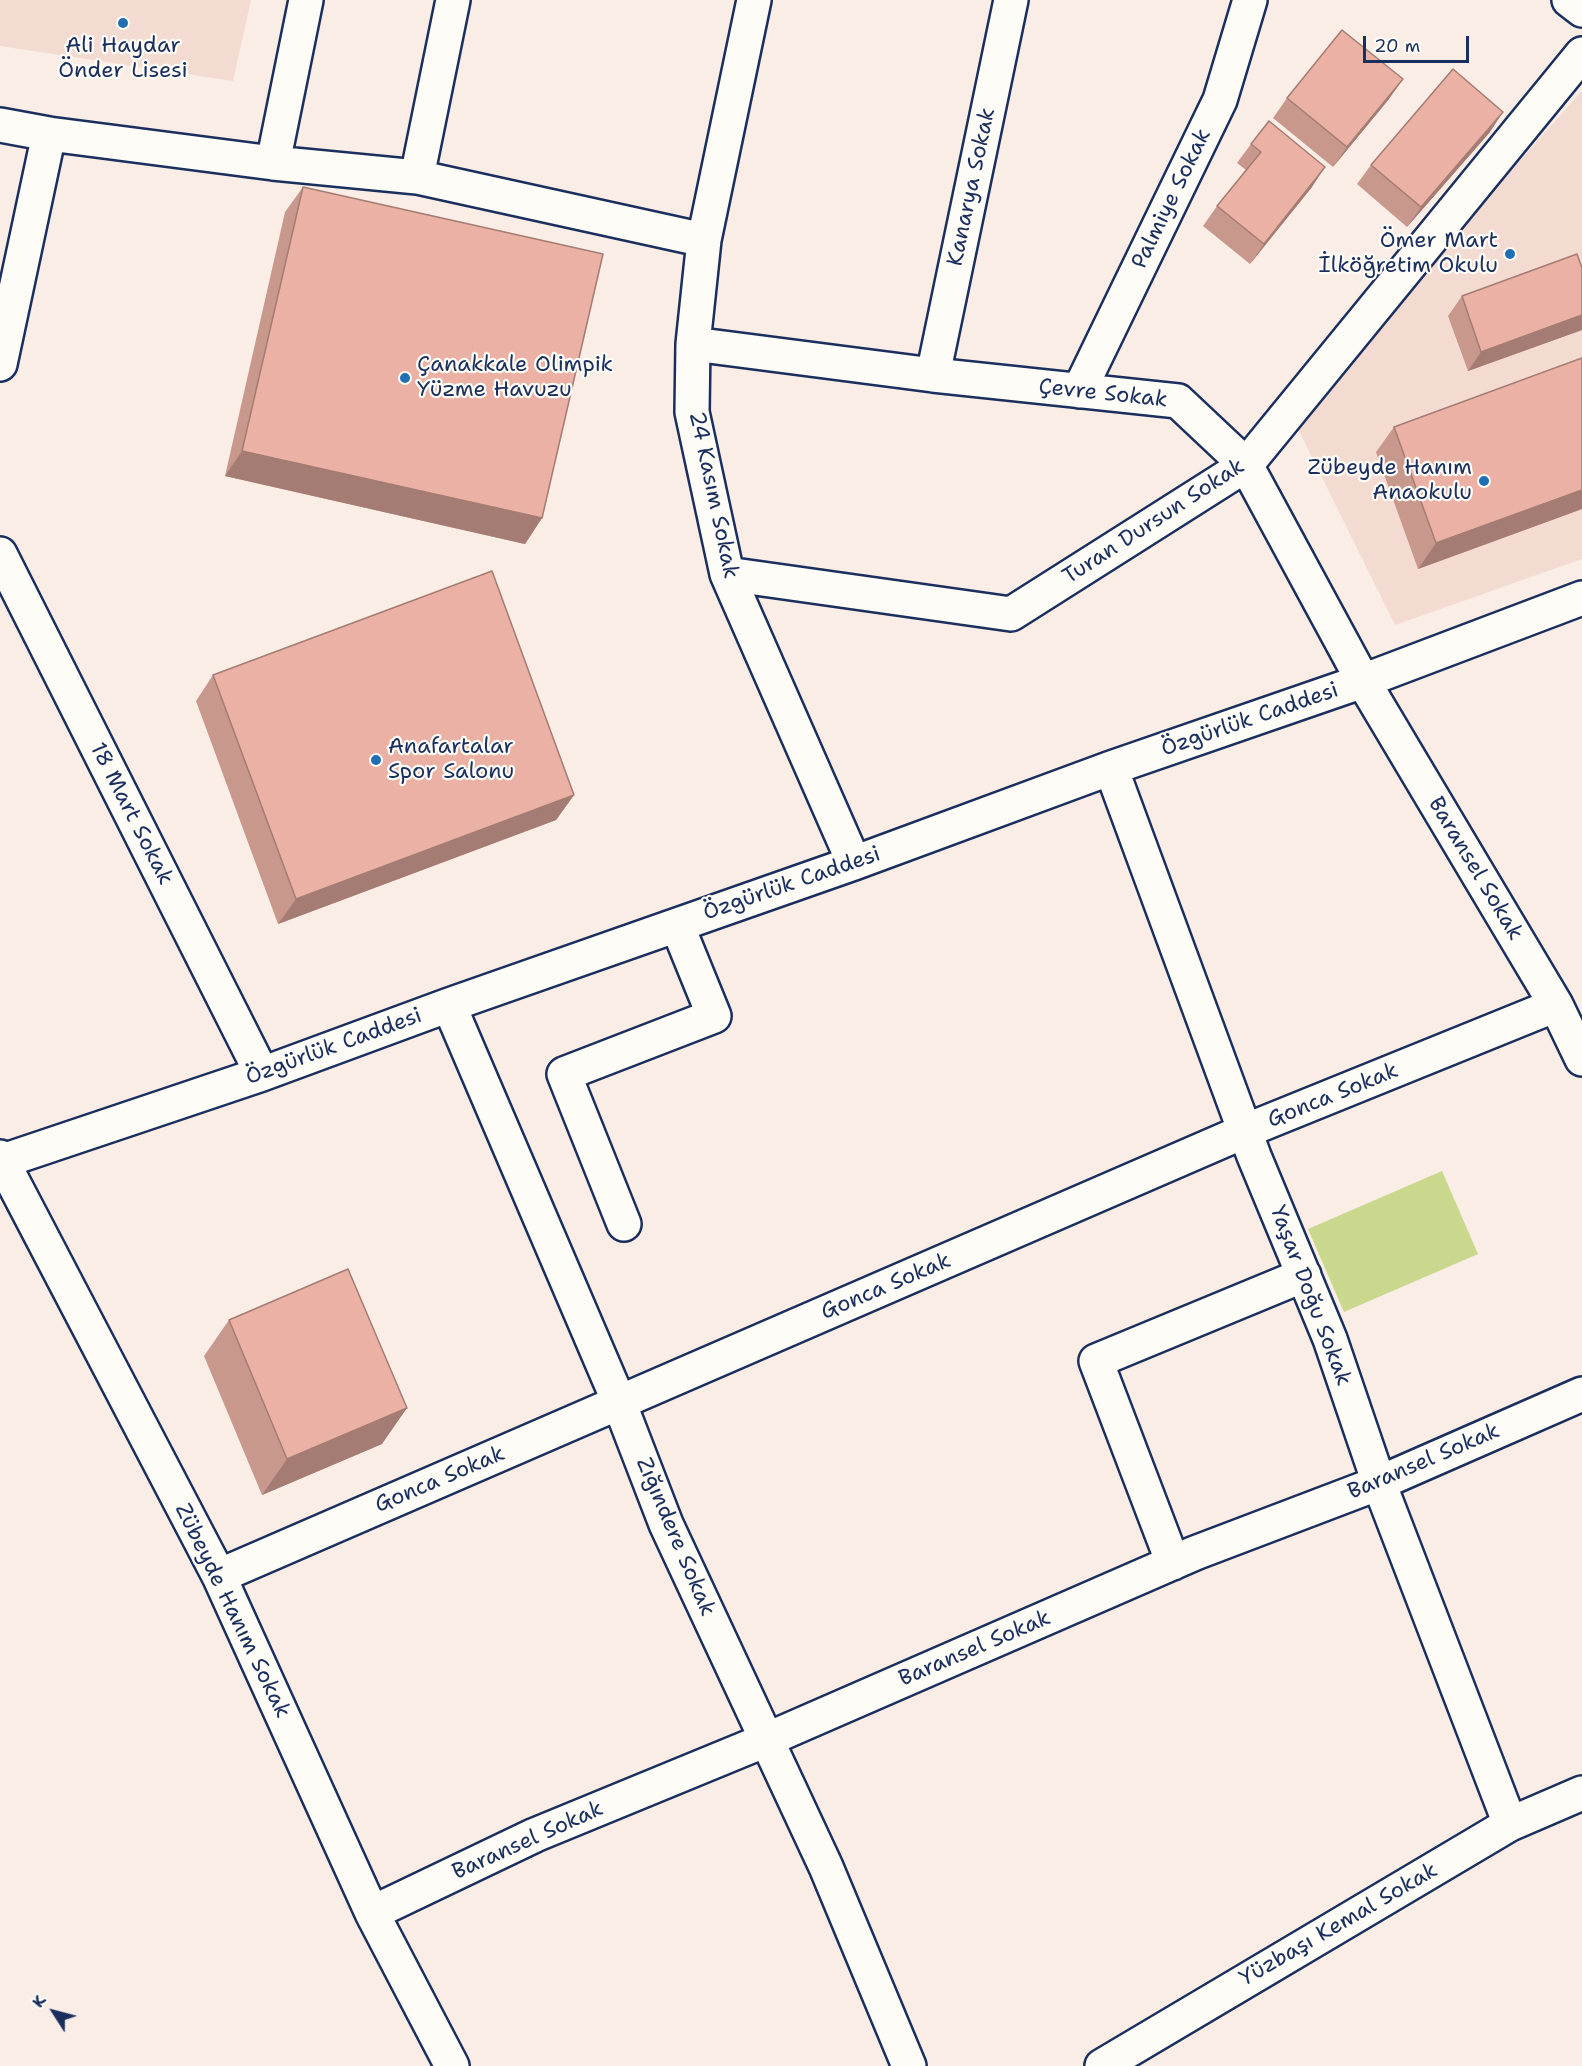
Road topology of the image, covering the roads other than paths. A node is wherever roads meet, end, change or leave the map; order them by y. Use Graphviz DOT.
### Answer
graph roads {
  1 [pos="306,0"];
  2 [pos="453,0"];
  3 [pos="754,0"];
  4 [pos="1011,0"];
  5 [pos="1250,0"];
  6 [pos="1569,0"];
  7 [pos="1582,10"];
  8 [pos="1582,54"];
  9 [pos="0,124"];
  10 [pos="49,134"];
  11 [pos="273,163"];
  12 [pos="417,177"];
  13 [pos="704,240"];
  14 [pos="693,344"];
  15 [pos="0,364"];
  16 [pos="933,375"];
  17 [pos="1079,392"];
  18 [pos="1246,465"];
  19 [pos="0,554"];
  20 [pos="727,574"];
  21 [pos="1582,598"];
  22 [pos="1363,681"];
  23 [pos="1111,768"];
  24 [pos="854,863"];
  25 [pos="677,925"];
  26 [pos="449,1005"];
  27 [pos="1556,1005"];
  28 [pos="1582,1059"];
  29 [pos="262,1074"];
  30 [pos="1245,1131"];
  31 [pos="1,1160"];
  32 [pos="624,1224"];
  33 [pos="1304,1275"];
  34 [pos="1582,1394"];
  35 [pos="620,1402"];
  36 [pos="1379,1483"];
  37 [pos="1173,1563"];
  38 [pos="219,1576"];
  39 [pos="766,1740"];
  40 [pos="1582,1793"];
  41 [pos="1510,1824"];
  42 [pos="372,1913"];
  43 [pos="452,2066"];
  44 [pos="909,2066"];
  45 [pos="1102,2066"];
  1 -- 11 [label="street"];
  2 -- 12 [label="street"];
  3 -- 13 [label="street, 24 Kasım Sokak"];
  4 -- 16 [label="street, Kanarya Sokak"];
  5 -- 17 [label="street, Palmiye Sokak"];
  6 -- 7 [label="street"];
  8 -- 18 [label="street, Turan Dursun Sokak"];
  9 -- 10 [label="street"];
  10 -- 11 [label="street"];
  10 -- 15 [label="street"];
  11 -- 12 [label="street"];
  12 -- 13 [label="street"];
  13 -- 14 [label="street, 24 Kasım Sokak"];
  14 -- 16 [label="street, Çevre Sokak"];
  14 -- 20 [label="street, 24 Kasım Sokak"];
  16 -- 17 [label="street, Çevre Sokak"];
  17 -- 18 [label="street, Çevre Sokak"];
  18 -- 20 [label="street, Turan Dursun Sokak"];
  18 -- 22 [label="street, Çevre Sokak"];
  19 -- 29 [label="street, 18 Mart Sokak"];
  20 -- 24 [label="street, 24 Kasım Sokak"];
  21 -- 22 [label="street, Özgürlük Caddesi"];
  22 -- 23 [label="street, Özgürlük Caddesi"];
  22 -- 27 [label="street, Baransel Sokak"];
  23 -- 24 [label="street, Özgürlük Caddesi"];
  23 -- 30 [label="street, Yaşar Doğu Sokak"];
  24 -- 25 [label="street, Özgürlük Caddesi"];
  25 -- 26 [label="street, Özgürlük Caddesi"];
  25 -- 32 [label="street"];
  26 -- 29 [label="street, Özgürlük Caddesi"];
  26 -- 35 [label="street, Zığındere Sokak"];
  27 -- 28 [label="street, Baransel Sokak"];
  27 -- 30 [label="street, Gonca Sokak"];
  29 -- 31 [label="street, Özgürlük Caddesi"];
  30 -- 33 [label="street, Yaşar Doğu Sokak"];
  30 -- 35 [label="street, Gonca Sokak"];
  31 -- 38 [label="street, Zübeyde Hanım Sokak"];
  33 -- 36 [label="street, Yaşar Doğu Sokak"];
  33 -- 37 [label="street"];
  34 -- 36 [label="street, Baransel Sokak"];
  35 -- 38 [label="street, Gonca Sokak"];
  35 -- 39 [label="street, Zığındere Sokak"];
  36 -- 37 [label="street, Baransel Sokak"];
  36 -- 41 [label="street, Yaşar Doğu Sokak"];
  37 -- 39 [label="street, Baransel Sokak"];
  38 -- 42 [label="street, Zübeyde Hanım Sokak"];
  39 -- 42 [label="street, Baransel Sokak"];
  39 -- 44 [label="street, Zığındere Sokak"];
  40 -- 41 [label="street, Yüzbaşı Kemal Sokak"];
  41 -- 45 [label="street, Yüzbaşı Kemal Sokak"];
  42 -- 43 [label="street, Zübeyde Hanım Sokak"];
}
